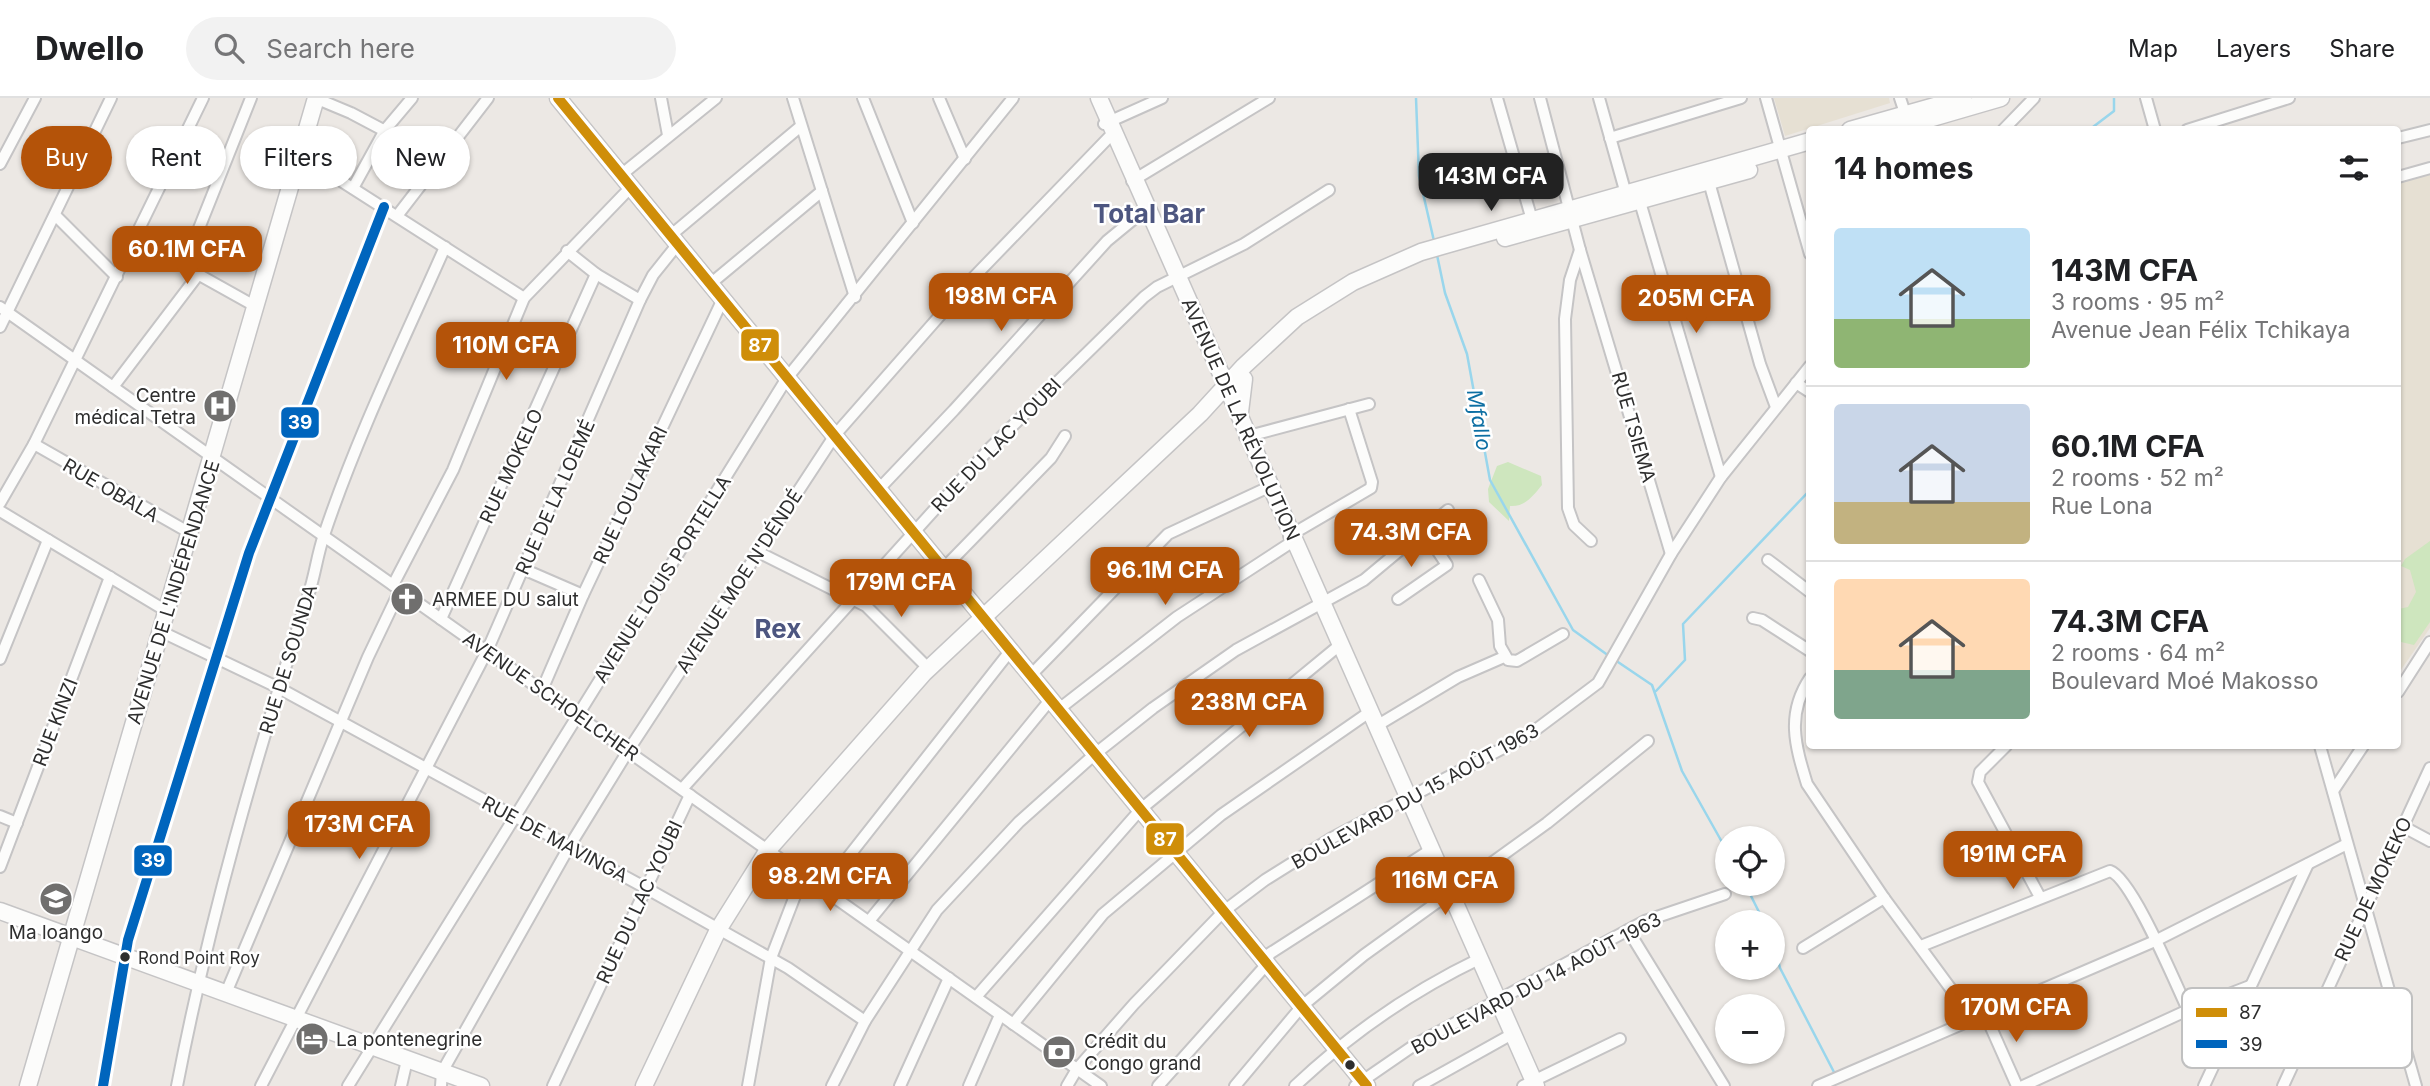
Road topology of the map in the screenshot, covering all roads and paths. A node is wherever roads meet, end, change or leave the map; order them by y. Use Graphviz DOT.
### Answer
graph roads {
  1 [pos="35,98"];
  2 [pos="111,98"];
  3 [pos="204,98"];
  4 [pos="251,98"];
  5 [pos="315,98"];
  6 [pos="412,98"];
  7 [pos="488,98"];
  8 [pos="558,98"];
  9 [pos="661,98"];
  10 [pos="716,98"];
  11 [pos="793,98"];
  12 [pos="863,98"];
  13 [pos="939,98"];
  14 [pos="1092,98"];
  15 [pos="1099,98"];
  16 [pos="1162,98"];
  17 [pos="1269,98"];
  18 [pos="1497,98"];
  19 [pos="1541,98"];
  20 [pos="1600,98"];
  21 [pos="1741,98"];
  22 [pos="1766,98"];
  23 [pos="1963,98"];
  24 [pos="2001,98"];
  25 [pos="2034,98"];
  26 [pos="2146,98"];
  27 [pos="2289,98"];
  28 [pos="1008,100"];
  29 [pos="1903,106"];
  30 [pos="1930,119"];
  31 [pos="307,126"];
  32 [pos="375,126"];
  33 [pos="388,126"];
  34 [pos="466,126"];
  35 [pos="801,126"];
  36 [pos="1859,126"];
  37 [pos="1905,126"];
  38 [pos="2007,126"];
  39 [pos="2153,126"];
  40 [pos="2201,126"];
  41 [pos="1109,128"];
  42 [pos="2430,130"];
  43 [pos="668,135"];
  44 [pos="2401,137"];
  45 [pos="1610,138"];
  46 [pos="1806,144"];
  47 [pos="1806,152"];
  48 [pos="371,154"];
  49 [pos="1783,155"];
  50 [pos="965,159"];
  51 [pos="1,160"];
  52 [pos="2430,168"];
  53 [pos="2401,176"];
  54 [pos="1132,180"];
  55 [pos="357,181"];
  56 [pos="626,181"];
  57 [pos="1709,182"];
  58 [pos="288,189"];
  59 [pos="355,189"];
  60 [pos="418,189"];
  61 [pos="1329,190"];
  62 [pos="822,191"];
  63 [pos="1633,198"];
  64 [pos="384,207"];
  65 [pos="1145,210"];
  66 [pos="1573,215"];
  67 [pos="56,216"];
  68 [pos="397,216"];
  69 [pos="1532,220"];
  70 [pos="913,223"];
  71 [pos="135,239"];
  72 [pos="1806,239"];
  73 [pos="674,241"];
  74 [pos="445,247"];
  75 [pos="1580,250"];
  76 [pos="567,251"];
  77 [pos="184,266"];
  78 [pos="596,274"];
  79 [pos="198,275"];
  80 [pos="117,276"];
  81 [pos="1176,278"];
  82 [pos="709,285"];
  83 [pos="855,297"];
  84 [pos="524,298"];
  85 [pos="640,300"];
  86 [pos="722,302"];
  87 [pos="253,305"];
  88 [pos="4,309"];
  89 [pos="0,327"];
  90 [pos="73,359"];
  91 [pos="1217,364"];
  92 [pos="1806,371"];
  93 [pos="1244,373"];
  94 [pos="788,378"];
  95 [pos="1796,383"];
  96 [pos="113,387"];
  97 [pos="1806,389"];
  98 [pos="1224,393"];
  99 [pos="1369,404"];
  100 [pos="1776,407"];
  101 [pos="1349,409"];
  102 [pos="1240,414"];
  103 [pos="835,435"];
  104 [pos="1065,436"];
  105 [pos="1246,437"];
  106 [pos="34,444"];
  107 [pos="213,458"];
  108 [pos="1721,477"];
  109 [pos="1268,488"];
  110 [pos="878,489"];
  111 [pos="270,499"];
  112 [pos="0,503"];
  113 [pos="1448,510"];
  114 [pos="0,511"];
  115 [pos="914,532"];
  116 [pos="1424,532"];
  117 [pos="190,533"];
  118 [pos="324,536"];
  119 [pos="1291,539"];
  120 [pos="48,540"];
  121 [pos="1591,541"];
  122 [pos="758,552"];
  123 [pos="1671,554"];
  124 [pos="1768,560"];
  125 [pos="944,568"];
  126 [pos="523,569"];
  127 [pos="110,577"];
  128 [pos="1479,580"];
  129 [pos="397,588"];
  130 [pos="1806,589"];
  131 [pos="583,595"];
  132 [pos="851,599"];
  133 [pos="1398,599"];
  134 [pos="1319,603"];
  135 [pos="168,612"];
  136 [pos="983,617"];
  137 [pos="1753,618"];
  138 [pos="441,619"];
  139 [pos="162,632"];
  140 [pos="1563,634"];
  141 [pos="2430,642"];
  142 [pos="1338,645"];
  143 [pos="1806,648"];
  144 [pos="1011,650"];
  145 [pos="487,651"];
  146 [pos="216,656"];
  147 [pos="1504,657"];
  148 [pos="0,659"];
  149 [pos="929,669"];
  150 [pos="1031,675"];
  151 [pos="1806,684"];
  152 [pos="277,687"];
  153 [pos="2401,687"];
  154 [pos="542,690"];
  155 [pos="1055,704"];
  156 [pos="577,714"];
  157 [pos="1372,717"];
  158 [pos="341,724"];
  159 [pos="1648,741"];
  160 [pos="2003,749"];
  161 [pos="2321,749"];
  162 [pos="2361,749"];
  163 [pos="628,751"];
  164 [pos="1095,754"];
  165 [pos="2430,768"];
  166 [pos="425,770"];
  167 [pos="2333,791"];
  168 [pos="686,792"];
  169 [pos="1407,801"];
  170 [pos="1141,809"];
  171 [pos="0,816"];
  172 [pos="514,816"];
  173 [pos="17,823"];
  174 [pos="2402,826"];
  175 [pos="2430,841"];
  176 [pos="2347,844"];
  177 [pos="569,847"];
  178 [pos="768,850"];
  179 [pos="1429,850"];
  180 [pos="1175,851"];
  181 [pos="2308,864"];
  182 [pos="0,867"];
  183 [pos="803,875"];
  184 [pos="644,887"];
  185 [pos="824,889"];
  186 [pos="1448,895"];
  187 [pos="1719,896"];
  188 [pos="2040,897"];
  189 [pos="1884,898"];
  190 [pos="2364,908"];
  191 [pos="0,911"];
  192 [pos="1224,911"];
  193 [pos="869,921"];
  194 [pos="718,930"];
  195 [pos="1628,930"];
  196 [pos="72,939"];
  197 [pos="2155,941"];
  198 [pos="1921,946"];
  199 [pos="1803,948"];
  200 [pos="909,950"];
  201 [pos="126,956"];
  202 [pos="771,958"];
  203 [pos="1477,960"];
  204 [pos="1267,964"];
  205 [pos="948,978"];
  206 [pos="197,982"];
  207 [pos="2250,986"];
  208 [pos="2245,988"];
  209 [pos="2327,988"];
  210 [pos="2387,988"];
  211 [pos="226,993"];
  212 [pos="976,997"];
  213 [pos="2182,997"];
  214 [pos="1495,1001"];
  215 [pos="1302,1006"];
  216 [pos="2182,1013"];
  217 [pos="1000,1014"];
  218 [pos="1985,1014"];
  219 [pos="297,1018"];
  220 [pos="1973,1019"];
  221 [pos="865,1021"];
  222 [pos="1013,1024"];
  223 [pos="1511,1035"];
  224 [pos="1620,1039"];
  225 [pos="372,1046"];
  226 [pos="1336,1047"];
  227 [pos="407,1060"];
  228 [pos="2213,1068"];
  229 [pos="2291,1068"];
  230 [pos="2411,1068"];
  231 [pos="1077,1069"];
  232 [pos="442,1079"];
  233 [pos="1362,1084"];
  234 [pos="1530,1084"];
  235 [pos="1823,1084"];
  236 [pos="28,1086"];
  237 [pos="103,1086"];
  238 [pos="177,1086"];
  239 [pos="261,1086"];
  240 [pos="348,1086"];
  241 [pos="401,1086"];
  242 [pos="481,1086"];
  243 [pos="553,1086"];
  244 [pos="644,1086"];
  245 [pos="748,1086"];
  246 [pos="832,1086"];
  247 [pos="900,1086"];
  248 [pos="968,1086"];
  249 [pos="1067,1086"];
  250 [pos="1101,1086"];
  251 [pos="1158,1086"];
  252 [pos="1235,1086"];
  253 [pos="1295,1086"];
  254 [pos="1419,1086"];
  255 [pos="1724,1086"];
  256 [pos="2017,1086"];
  257 [pos="2023,1086"];
  258 [pos="2204,1086"];
  259 [pos="2283,1086"];
  260 [pos="2416,1086"];
  1 -- 51 [label="street"];
  2 -- 67 [label="street"];
  3 -- 71 [label="street"];
  4 -- 77 [label="street"];
  5 -- 31 [label="street, AVENUE DE L'INDÉPENDANCE"];
  5 -- 32 [label="street"];
  6 -- 33 [label="street"];
  7 -- 34 [label="street"];
  8 -- 56 [label="street"];
  9 -- 43 [label="street"];
  10 -- 43 [label="street"];
  11 -- 35 [label="street"];
  12 -- 70 [label="street"];
  13 -- 50 [label="street"];
  14 -- 41 [label="street, AVENUE DE LA RÉVOLUTION"];
  15 -- 41 [label="street, AVENUE DE LA RÉVOLUTION"];
  16 -- 41 [label="street, AVENUE MOE N'DÉNDÉ"];
  17 -- 54 [label="street"];
  18 -- 69 [label="street"];
  19 -- 66 [label="street, RUE TSIEMA"];
  20 -- 45 [label="street"];
  21 -- 45 [label="street"];
  22 -- 49 [label="street"];
  23 -- 30 [label="street"];
  24 -- 30 [label="street"];
  25 -- 38 [label="street"];
  26 -- 39 [label="street"];
  27 -- 40 [label="street"];
  28 -- 50 [label="street, AVENUE LOUIS PORTELLA"];
  29 -- 30 [label="street"];
  29 -- 36 [label="street"];
  30 -- 37 [label="street"];
  35 -- 62 [label="street"];
  35 -- 73 [label="street, RUE DE LA LOEMÉ"];
  41 -- 54 [label="street, AVENUE DE LA RÉVOLUTION"];
  41 -- 103 [label="street, AVENUE MOE N'DÉNDÉ"];
  42 -- 44 [label="street"];
  43 -- 56 [label="street"];
  45 -- 63 [label="street"];
  46 -- 49 [label="street"];
  47 -- 49 [label="street"];
  48 -- 55 [label="street"];
  49 -- 57 [label="street"];
  49 -- 63 [label="street"];
  49 -- 72 [label="street"];
  50 -- 70 [label="street, AVENUE LOUIS PORTELLA"];
  52 -- 53 [label="street"];
  54 -- 65 [label="street, AVENUE DE LA RÉVOLUTION"];
  56 -- 73 [label="street"];
  56 -- 76 [label="street"];
  57 -- 63 [label="street"];
  57 -- 100 [label="street"];
  58 -- 87 [label="street, AVENUE DE L'INDÉPENDANCE"];
  59 -- 64 [label="street"];
  60 -- 68 [label="street"];
  61 -- 81 [label="street, RUE DU LAC YOUBI"];
  62 -- 82 [label="street"];
  62 -- 83 [label="street"];
  63 -- 66 [label="street"];
  63 -- 108 [label="street"];
  64 -- 68 [label="street"];
  64 -- 111 [label="street"];
  65 -- 81 [label="street, AVENUE DE LA RÉVOLUTION"];
  65 -- 110 [label="street"];
  66 -- 69 [label="street"];
  66 -- 75 [label="street, RUE TSIEMA"];
  66 -- 93 [label="street"];
  67 -- 80 [label="street"];
  67 -- 88 [label="street"];
  68 -- 74 [label="street"];
  69 -- 93 [label="street"];
  70 -- 83 [label="street, AVENUE LOUIS PORTELLA"];
  71 -- 77 [label="street"];
  71 -- 80 [label="street"];
  73 -- 82 [label="street"];
  73 -- 85 [label="street, RUE DE LA LOEMÉ"];
  74 -- 84 [label="street"];
  74 -- 118 [label="street, RUE DE SOUNDA"];
  75 -- 121 [label="street"];
  75 -- 123 [label="street, RUE TSIEMA"];
  76 -- 78 [label="street"];
  76 -- 84 [label="street"];
  77 -- 79 [label="street"];
  78 -- 85 [label="street"];
  78 -- 138 [label="street, RUE MOKELO"];
  79 -- 87 [label="street"];
  79 -- 96 [label="street"];
  80 -- 90 [label="street"];
  81 -- 91 [label="street, AVENUE DE LA RÉVOLUTION"];
  81 -- 98 [label="street, AVENUE DE LA RÉVOLUTION"];
  81 -- 115 [label="street, RUE DU LAC YOUBI"];
  82 -- 86 [label="street"];
  83 -- 94 [label="street, AVENUE LOUIS PORTELLA"];
  84 -- 129 [label="street"];
  85 -- 126 [label="street, RUE DE LA LOEMÉ"];
  86 -- 94 [label="street"];
  86 -- 131 [label="street, RUE LOULAKARI"];
  87 -- 107 [label="street, AVENUE DE L'INDÉPENDANCE"];
  88 -- 89 [label="street"];
  88 -- 90 [label="street, AVENUE SCHOELCHER"];
  90 -- 96 [label="street, AVENUE SCHOELCHER"];
  90 -- 106 [label="street"];
  91 -- 93 [label="street"];
  91 -- 98 [label="street, AVENUE DE LA RÉVOLUTION"];
  92 -- 95 [label="street, BOULEVARD DU 15 AOÛT 1963"];
  93 -- 98 [label="street"];
  93 -- 102 [label="street"];
  94 -- 103 [label="street"];
  94 -- 156 [label="street, AVENUE LOUIS PORTELLA"];
  95 -- 97 [label="street"];
  95 -- 100 [label="street, BOULEVARD DU 15 AOÛT 1963"];
  96 -- 107 [label="street, AVENUE SCHOELCHER"];
  98 -- 102 [label="street, AVENUE DE LA RÉVOLUTION"];
  98 -- 105 [label="street, AVENUE DE LA RÉVOLUTION"];
  98 -- 136 [label="street"];
  99 -- 101 [label="street"];
  100 -- 108 [label="street, BOULEVARD DU 15 AOÛT 1963"];
  101 -- 105 [label="street"];
  101 -- 119 [label="street"];
  102 -- 105 [label="street, AVENUE DE LA RÉVOLUTION"];
  103 -- 110 [label="street"];
  103 -- 122 [label="street, AVENUE MOE N'DÉNDÉ"];
  104 -- 125 [label="street"];
  105 -- 109 [label="street, AVENUE DE LA RÉVOLUTION"];
  106 -- 112 [label="street"];
  106 -- 117 [label="street, RUE OBALA"];
  107 -- 111 [label="street, AVENUE SCHOELCHER"];
  107 -- 117 [label="street, AVENUE DE L'INDÉPENDANCE"];
  108 -- 123 [label="street, BOULEVARD DU 15 AOÛT 1963"];
  109 -- 119 [label="street, AVENUE DE LA RÉVOLUTION"];
  109 -- 150 [label="street"];
  110 -- 115 [label="street"];
  111 -- 118 [label="street, AVENUE SCHOELCHER"];
  111 -- 146 [label="street"];
  113 -- 116 [label="street"];
  114 -- 120 [label="street"];
  115 -- 125 [label="street"];
  115 -- 132 [label="street, RUE DU LAC YOUBI"];
  116 -- 133 [label="street"];
  116 -- 134 [label="street"];
  117 -- 135 [label="street, AVENUE DE L'INDÉPENDANCE"];
  118 -- 129 [label="street, AVENUE SCHOELCHER"];
  118 -- 152 [label="street, RUE DE SOUNDA"];
  119 -- 134 [label="street, AVENUE DE LA RÉVOLUTION"];
  119 -- 155 [label="street"];
  120 -- 127 [label="street"];
  120 -- 148 [label="street"];
  122 -- 132 [label="street"];
  122 -- 163 [label="street, AVENUE MOE N'DÉNDÉ"];
  123 -- 169 [label="street, BOULEVARD DU 15 AOÛT 1963"];
  124 -- 130 [label="street"];
  125 -- 136 [label="street"];
  126 -- 131 [label="street"];
  126 -- 145 [label="street, RUE DE LA LOEMÉ"];
  127 -- 135 [label="street"];
  127 -- 173 [label="street, RUE KINZI"];
  128 -- 147 [label="street"];
  129 -- 138 [label="street, AVENUE SCHOELCHER"];
  129 -- 158 [label="street"];
  131 -- 154 [label="street, RUE LOULAKARI"];
  132 -- 149 [label="street"];
  132 -- 168 [label="street, RUE DU LAC YOUBI"];
  134 -- 142 [label="street, AVENUE DE LA RÉVOLUTION"];
  134 -- 164 [label="street"];
  135 -- 139 [label="street, AVENUE DE L'INDÉPENDANCE"];
  136 -- 144 [label="street"];
  136 -- 149 [label="street"];
  137 -- 143 [label="street"];
  138 -- 145 [label="street, AVENUE SCHOELCHER"];
  139 -- 146 [label="street, RUE DE MAVINGA"];
  139 -- 196 [label="street, AVENUE DE L'INDÉPENDANCE"];
  140 -- 147 [label="street"];
  141 -- 153 [label="street"];
  142 -- 157 [label="street, AVENUE DE LA RÉVOLUTION"];
  142 -- 170 [label="street"];
  144 -- 150 [label="street"];
  144 -- 185 [label="street"];
  145 -- 154 [label="street, AVENUE SCHOELCHER"];
  145 -- 166 [label="street, RUE DE LA LOEMÉ"];
  146 -- 152 [label="street, RUE DE MAVINGA"];
  146 -- 201 [label="street"];
  147 -- 157 [label="street"];
  149 -- 178 [label="street"];
  150 -- 155 [label="street"];
  151 -- 189 [label="street"];
  152 -- 158 [label="street, RUE DE MAVINGA"];
  152 -- 206 [label="street, RUE DE SOUNDA"];
  154 -- 156 [label="street, AVENUE SCHOELCHER"];
  155 -- 164 [label="street"];
  155 -- 193 [label="street"];
  156 -- 163 [label="street, AVENUE SCHOELCHER"];
  156 -- 172 [label="street, AVENUE LOUIS PORTELLA"];
  157 -- 169 [label="street, AVENUE DE LA RÉVOLUTION"];
  157 -- 180 [label="street"];
  158 -- 166 [label="street, RUE DE MAVINGA"];
  158 -- 211 [label="street"];
  159 -- 186 [label="street"];
  160 -- 188 [label="street"];
  161 -- 167 [label="street"];
  162 -- 167 [label="street"];
  163 -- 168 [label="street, AVENUE SCHOELCHER"];
  163 -- 177 [label="street, AVENUE MOE N'DÉNDÉ"];
  164 -- 170 [label="street"];
  164 -- 200 [label="street"];
  165 -- 174 [label="street, RUE DE MOKEKO"];
  166 -- 172 [label="street, RUE DE MAVINGA"];
  166 -- 219 [label="street, RUE DE LA LOEMÉ"];
  167 -- 176 [label="street"];
  168 -- 178 [label="street, AVENUE SCHOELCHER"];
  168 -- 184 [label="street, RUE DU LAC YOUBI"];
  169 -- 179 [label="street, AVENUE DE LA RÉVOLUTION"];
  169 -- 192 [label="street, BOULEVARD DU 15 AOÛT 1963"];
  170 -- 180 [label="street"];
  170 -- 212 [label="street"];
  171 -- 173 [label="street"];
  172 -- 177 [label="street, RUE DE MAVINGA"];
  172 -- 225 [label="street, AVENUE LOUIS PORTELLA"];
  173 -- 182 [label="street, RUE KINZI"];
  174 -- 175 [label="street"];
  174 -- 190 [label="street, RUE DE MOKEKO"];
  176 -- 181 [label="street"];
  176 -- 190 [label="street"];
  177 -- 184 [label="street, RUE DE MAVINGA"];
  177 -- 232 [label="street, AVENUE MOE N'DÉNDÉ"];
  178 -- 183 [label="street, AVENUE SCHOELCHER"];
  178 -- 194 [label="street"];
  179 -- 186 [label="street, AVENUE DE LA RÉVOLUTION"];
  179 -- 204 [label="street"];
  180 -- 192 [label="street"];
  180 -- 222 [label="street"];
  181 -- 197 [label="street"];
  181 -- 207 [label="street"];
  183 -- 185 [label="street, AVENUE SCHOELCHER"];
  183 -- 202 [label="street"];
  184 -- 194 [label="street, RUE DE MAVINGA"];
  184 -- 243 [label="street, RUE DU LAC YOUBI"];
  185 -- 193 [label="street, AVENUE SCHOELCHER"];
  186 -- 203 [label="street, AVENUE DE LA RÉVOLUTION"];
  186 -- 215 [label="street"];
  187 -- 195 [label="street, BOULEVARD DU 14 AOÛT 1963"];
  188 -- 197 [label="street"];
  188 -- 198 [label="street"];
  189 -- 198 [label="street"];
  189 -- 199 [label="street"];
  190 -- 209 [label="street, RUE DE MOKEKO"];
  190 -- 210 [label="street"];
  191 -- 196 [label="street"];
  192 -- 204 [label="street"];
  192 -- 231 [label="street, BOULEVARD DU 15 AOÛT 1963"];
  193 -- 200 [label="street, AVENUE SCHOELCHER"];
  194 -- 202 [label="street, RUE DE MAVINGA"];
  194 -- 244 [label="street"];
  195 -- 214 [label="street, BOULEVARD DU 14 AOÛT 1963"];
  195 -- 255 [label="street"];
  196 -- 201 [label="street"];
  196 -- 236 [label="street, AVENUE DE L'INDÉPENDANCE"];
  197 -- 213 [label="street"];
  197 -- 218 [label="street"];
  198 -- 220 [label="street"];
  200 -- 205 [label="street, AVENUE SCHOELCHER"];
  200 -- 221 [label="street"];
  201 -- 206 [label="street"];
  201 -- 237 [label="street"];
  202 -- 221 [label="street, RUE DE MAVINGA"];
  202 -- 245 [label="street"];
  203 -- 214 [label="street, AVENUE DE LA RÉVOLUTION"];
  203 -- 226 [label="street"];
  204 -- 215 [label="street"];
  204 -- 251 [label="street"];
  205 -- 212 [label="street, AVENUE SCHOELCHER"];
  205 -- 247 [label="street"];
  206 -- 211 [label="street"];
  206 -- 238 [label="street, RUE DE SOUNDA"];
  207 -- 208 [label="street"];
  211 -- 219 [label="street"];
  212 -- 217 [label="street, AVENUE SCHOELCHER"];
  214 -- 223 [label="street, AVENUE DE LA RÉVOLUTION"];
  214 -- 233 [label="street, BOULEVARD DU 14 AOÛT 1963"];
  215 -- 226 [label="street"];
  215 -- 252 [label="street"];
  216 -- 257 [label="street"];
  217 -- 222 [label="street, AVENUE SCHOELCHER"];
  217 -- 248 [label="street"];
  218 -- 220 [label="street"];
  218 -- 256 [label="street"];
  219 -- 225 [label="street"];
  219 -- 239 [label="street, RUE DE LA LOEMÉ"];
  220 -- 235 [label="street"];
  221 -- 246 [label="street"];
  222 -- 231 [label="street, AVENUE SCHOELCHER"];
  223 -- 234 [label="street, AVENUE DE LA RÉVOLUTION"];
  223 -- 254 [label="street"];
  224 -- 234 [label="street"];
  225 -- 227 [label="street"];
  225 -- 240 [label="street, AVENUE LOUIS PORTELLA"];
  226 -- 233 [label="street"];
  226 -- 253 [label="street"];
  227 -- 232 [label="street"];
  227 -- 241 [label="street"];
  228 -- 258 [label="street"];
  229 -- 259 [label="street, RUE DE MOKEKO"];
  230 -- 260 [label="street"];
  231 -- 249 [label="street, BOULEVARD DU 15 AOÛT 1963"];
  231 -- 250 [label="street, AVENUE SCHOELCHER"];
  232 -- 242 [label="street"];
}
